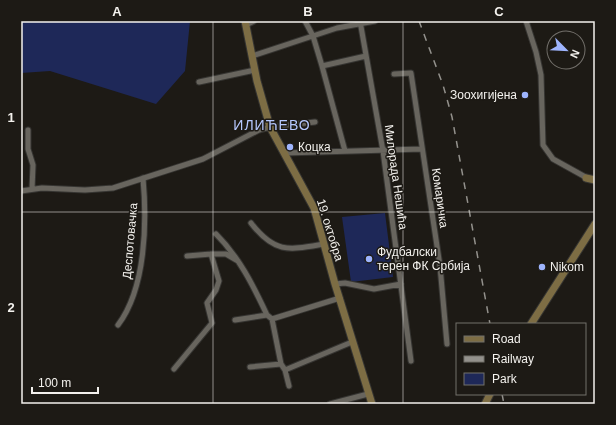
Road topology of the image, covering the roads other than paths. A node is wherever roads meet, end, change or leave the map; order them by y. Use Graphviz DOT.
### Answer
graph roads {
  1 [pos="254,21"];
  2 [pos="305,21"];
  3 [pos="375,21"];
  4 [pos="526,21"];
  5 [pos="360,22"];
  6 [pos="245,23"];
  7 [pos="313,36"];
  8 [pos="252,56"];
  9 [pos="366,56"];
  10 [pos="322,66"];
  11 [pos="255,70"];
  12 [pos="394,74"];
  13 [pos="199,82"];
  14 [pos="315,122"];
  15 [pos="270,127"];
  16 [pos="28,130"];
  17 [pos="422,149"];
  18 [pos="345,151"];
  19 [pos="383,151"];
  20 [pos="285,153"];
  21 [pos="143,178"];
  22 [pos="586,178"];
  23 [pos="595,181"];
  24 [pos="32,189"];
  25 [pos="21,191"];
  26 [pos="251,223"];
  27 [pos="595,224"];
  28 [pos="595,230"];
  29 [pos="216,234"];
  30 [pos="589,234"];
  31 [pos="324,244"];
  32 [pos="211,254"];
  33 [pos="187,256"];
  34 [pos="238,261"];
  35 [pos="335,284"];
  36 [pos="401,284"];
  37 [pos="340,298"];
  38 [pos="267,315"];
  39 [pos="272,319"];
  40 [pos="235,320"];
  41 [pos="532,323"];
  42 [pos="118,325"];
  43 [pos="352,342"];
  44 [pos="447,344"];
  45 [pos="411,361"];
  46 [pos="281,364"];
  47 [pos="250,367"];
  48 [pos="174,369"];
  49 [pos="285,370"];
  50 [pos="288,386"];
  51 [pos="368,394"];
  52 [pos="490,395"];
  53 [pos="330,404"];
  54 [pos="372,404"];
  55 [pos="485,404"];
  1 -- 6 [label="street"];
  2 -- 7 [label="street"];
  3 -- 5 [label="street"];
  4 -- 22 [label="street"];
  5 -- 7 [label="street"];
  5 -- 9 [label="street, Милорада Нешића"];
  6 -- 8 [label="street, 19. октобра"];
  7 -- 8 [label="street"];
  7 -- 10 [label="street"];
  8 -- 11 [label="street, 19. октобра"];
  9 -- 10 [label="street"];
  9 -- 19 [label="street, Милорада Нешића"];
  10 -- 18 [label="street"];
  11 -- 13 [label="street"];
  11 -- 15 [label="street, 19. октобра"];
  12 -- 17 [label="street, Комаричка"];
  14 -- 15 [label="street"];
  15 -- 20 [label="street, 19. октобра"];
  15 -- 21 [label="street"];
  16 -- 24 [label="street"];
  17 -- 19 [label="street"];
  17 -- 44 [label="street, Комаричка"];
  18 -- 19 [label="street"];
  18 -- 20 [label="street"];
  19 -- 36 [label="street, Милорада Нешића"];
  20 -- 31 [label="street, 19. октобра"];
  21 -- 24 [label="street"];
  21 -- 42 [label="street, Деспотовачка"];
  22 -- 23 [label="street"];
  24 -- 25 [label="street"];
  26 -- 31 [label="street"];
  27 -- 30 [label="street"];
  28 -- 30 [label="street"];
  29 -- 34 [label="street"];
  30 -- 41 [label="street"];
  31 -- 35 [label="street, 19. октобра"];
  32 -- 33 [label="street"];
  32 -- 34 [label="street"];
  32 -- 48 [label="street"];
  34 -- 38 [label="street"];
  35 -- 36 [label="street"];
  35 -- 37 [label="street, 19. октобра"];
  36 -- 45 [label="street, Милорада Нешића"];
  37 -- 39 [label="street"];
  37 -- 43 [label="street, 19. октобра"];
  38 -- 39 [label="street"];
  38 -- 40 [label="street"];
  39 -- 46 [label="street"];
  43 -- 49 [label="street"];
  43 -- 51 [label="street, 19. октобра"];
  46 -- 47 [label="street"];
  46 -- 49 [label="street"];
  49 -- 50 [label="street"];
  51 -- 53 [label="street"];
  51 -- 54 [label="street, 19. октобра"];
  52 -- 55 [label="street"];
}
